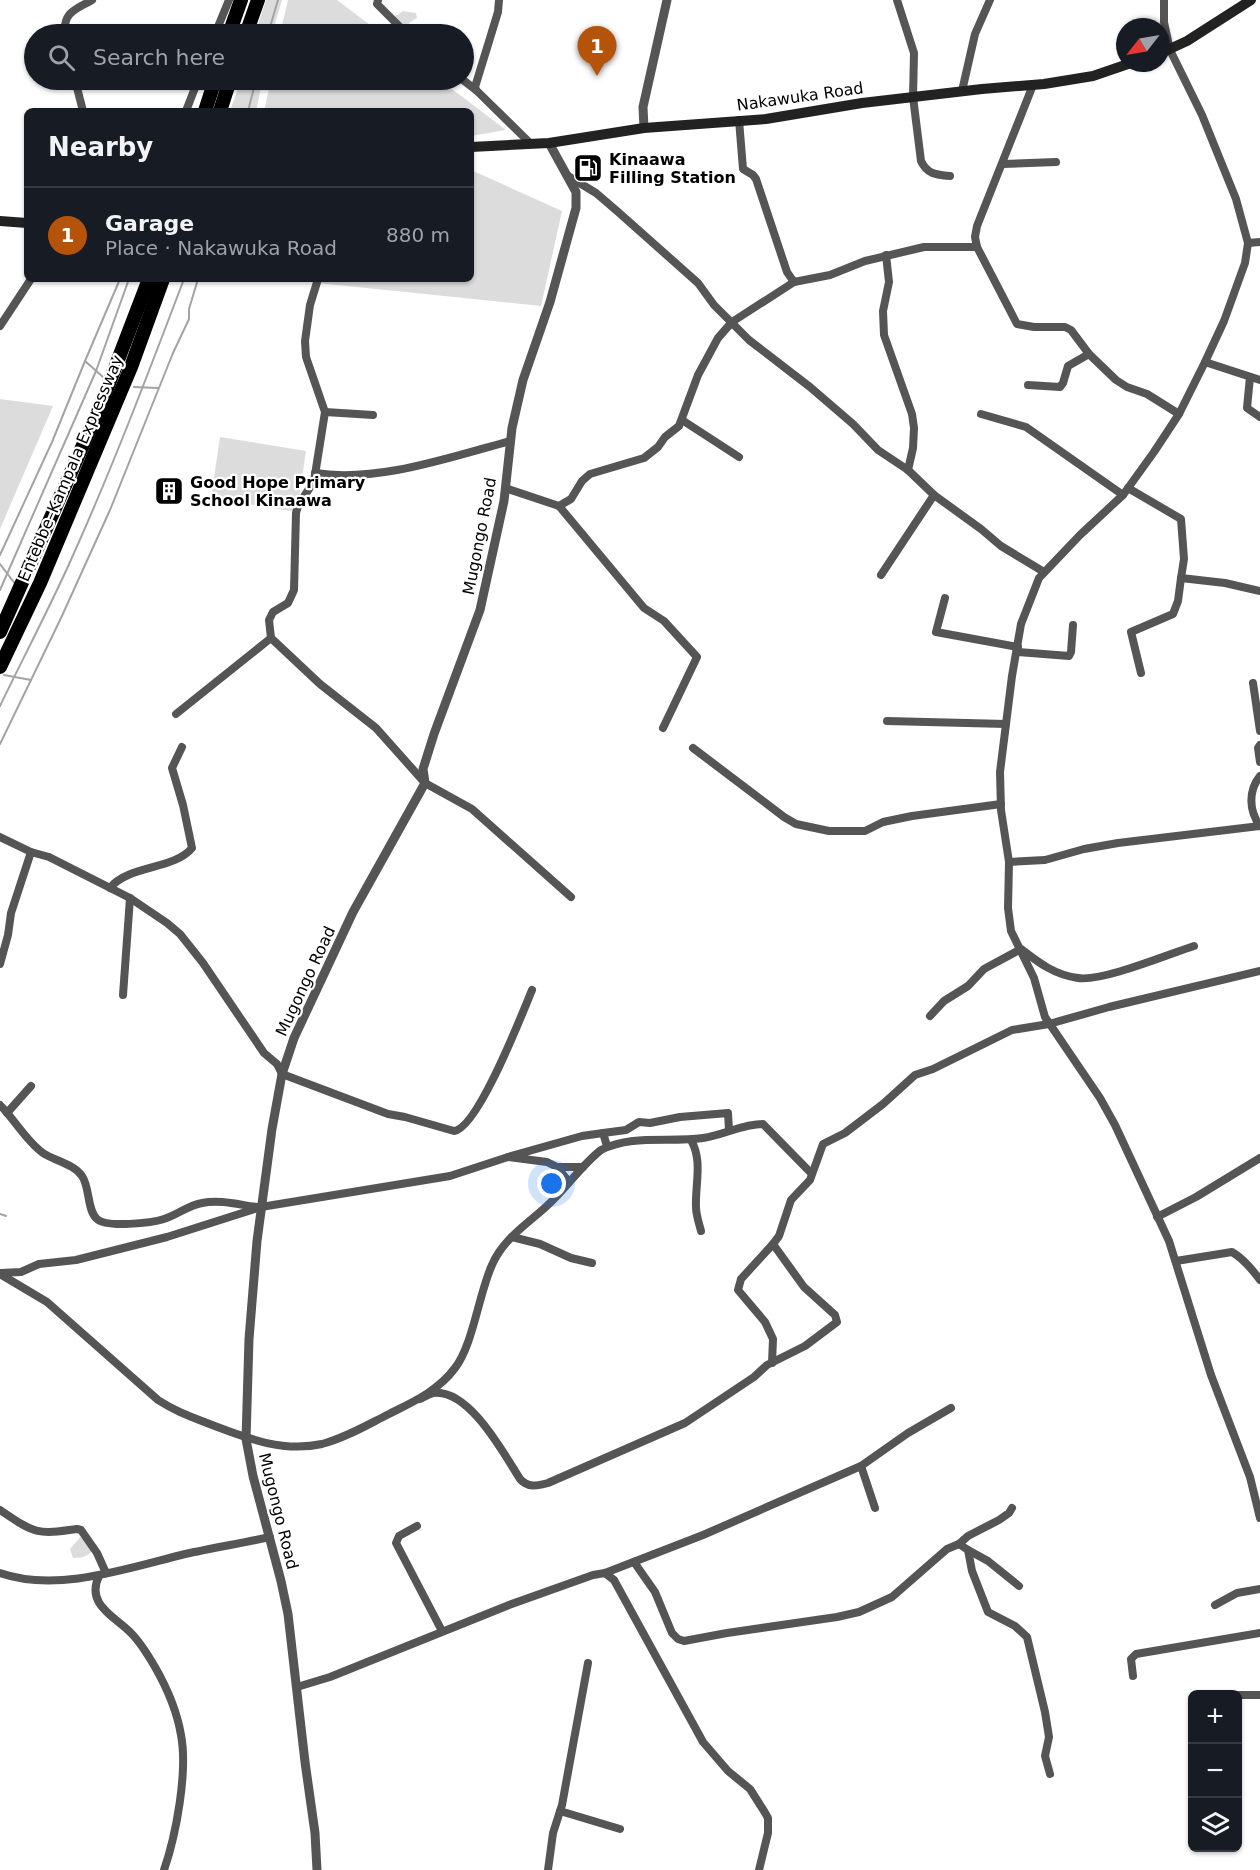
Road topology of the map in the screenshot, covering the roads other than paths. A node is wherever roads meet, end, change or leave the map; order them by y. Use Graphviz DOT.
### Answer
graph roads {
  1 [pos="92,0"];
  2 [pos="229,0"];
  3 [pos="241,0"];
  4 [pos="258,0"];
  5 [pos="378,0"];
  6 [pos="499,0"];
  7 [pos="668,0"];
  8 [pos="897,0"];
  9 [pos="990,0"];
  10 [pos="1164,0"];
  11 [pos="1251,0"];
  12 [pos="1164,18"];
  13 [pos="64,24"];
  14 [pos="220,24"];
  15 [pos="233,24"];
  16 [pos="250,24"];
  17 [pos="397,24"];
  18 [pos="1170,48"];
  19 [pos="1170,60"];
  20 [pos="1116,68"];
  21 [pos="1033,85"];
  22 [pos="78,90"];
  23 [pos="194,90"];
  24 [pos="212,90"];
  25 [pos="227,90"];
  26 [pos="476,90"];
  27 [pos="962,91"];
  28 [pos="912,97"];
  29 [pos="82,108"];
  30 [pos="187,108"];
  31 [pos="206,108"];
  32 [pos="221,108"];
  33 [pos="739,120"];
  34 [pos="644,128"];
  35 [pos="530,143"];
  36 [pos="549,143"];
  37 [pos="474,147"];
  38 [pos="1056,162"];
  39 [pos="1003,164"];
  40 [pos="568,176"];
  41 [pos="950,176"];
  42 [pos="0,221"];
  43 [pos="24,223"];
  44 [pos="1260,242"];
  45 [pos="1248,243"];
  46 [pos="977,247"];
  47 [pos="886,255"];
  48 [pos="29,282"];
  49 [pos="148,282"];
  50 [pos="162,282"];
  51 [pos="317,282"];
  52 [pos="794,282"];
  53 [pos="732,322"];
  54 [pos="0,326"];
  55 [pos="1089,354"];
  56 [pos="1205,362"];
  57 [pos="1250,376"];
  58 [pos="1260,380"];
  59 [pos="1028,385"];
  60 [pos="325,412"];
  61 [pos="981,414"];
  62 [pos="1179,414"];
  63 [pos="373,415"];
  64 [pos="1260,417"];
  65 [pos="682,420"];
  66 [pos="510,441"];
  67 [pos="739,457"];
  68 [pos="909,470"];
  69 [pos="315,473"];
  70 [pos="505,488"];
  71 [pos="1125,492"];
  72 [pos="934,495"];
  73 [pos="559,506"];
  74 [pos="1044,572"];
  75 [pos="881,575"];
  76 [pos="1181,578"];
  77 [pos="1260,591"];
  78 [pos="945,597"];
  79 [pos="1073,625"];
  80 [pos="0,632"];
  81 [pos="272,638"];
  82 [pos="1018,649"];
  83 [pos="0,667"];
  84 [pos="1141,673"];
  85 [pos="1253,683"];
  86 [pos="176,714"];
  87 [pos="887,721"];
  88 [pos="1006,724"];
  89 [pos="663,728"];
  90 [pos="1260,731"];
  91 [pos="1260,745"];
  92 [pos="182,747"];
  93 [pos="693,748"];
  94 [pos="1260,762"];
  95 [pos="1260,776"];
  96 [pos="425,783"];
  97 [pos="1001,804"];
  98 [pos="1260,826"];
  99 [pos="0,837"];
  100 [pos="1137,846"];
  101 [pos="31,852"];
  102 [pos="1008,862"];
  103 [pos="110,888"];
  104 [pos="571,897"];
  105 [pos="130,898"];
  106 [pos="1194,946"];
  107 [pos="1021,949"];
  108 [pos="0,964"];
  109 [pos="1047,969"];
  110 [pos="1260,971"];
  111 [pos="1034,978"];
  112 [pos="532,990"];
  113 [pos="123,995"];
  114 [pos="930,1016"];
  115 [pos="1049,1024"];
  116 [pos="282,1074"];
  117 [pos="31,1086"];
  118 [pos="2,1108"];
  119 [pos="729,1130"];
  120 [pos="603,1133"];
  121 [pos="691,1140"];
  122 [pos="548,1145"];
  123 [pos="607,1146"];
  124 [pos="507,1157"];
  125 [pos="1260,1158"];
  126 [pos="547,1162"];
  127 [pos="557,1167"];
  128 [pos="583,1167"];
  129 [pos="812,1173"];
  130 [pos="569,1182"];
  131 [pos="261,1207"];
  132 [pos="1157,1217"];
  133 [pos="701,1231"];
  134 [pos="512,1237"];
  135 [pos="773,1244"];
  136 [pos="1176,1261"];
  137 [pos="592,1263"];
  138 [pos="0,1274"];
  139 [pos="1260,1280"];
  140 [pos="772,1363"];
  141 [pos="420,1399"];
  142 [pos="951,1408"];
  143 [pos="246,1439"];
  144 [pos="861,1466"];
  145 [pos="875,1508"];
  146 [pos="1012,1508"];
  147 [pos="0,1510"];
  148 [pos="1260,1518"];
  149 [pos="417,1526"];
  150 [pos="270,1537"];
  151 [pos="959,1544"];
  152 [pos="968,1550"];
  153 [pos="633,1562"];
  154 [pos="0,1573"];
  155 [pos="605,1573"];
  156 [pos="103,1574"];
  157 [pos="1019,1586"];
  158 [pos="1260,1589"];
  159 [pos="1215,1605"];
  160 [pos="442,1631"];
  161 [pos="1260,1633"];
  162 [pos="588,1663"];
  163 [pos="1133,1676"];
  164 [pos="297,1688"];
  165 [pos="1242,1695"];
  166 [pos="1260,1695"];
  167 [pos="1050,1774"];
  168 [pos="560,1811"];
  169 [pos="620,1829"];
  170 [pos="164,1870"];
  171 [pos="317,1870"];
  172 [pos="548,1870"];
  173 [pos="759,1870"];
  1 -- 13 [label="street"];
  2 -- 14 [label="street"];
  3 -- 15 [label="highway"];
  4 -- 16 [label="highway"];
  5 -- 17 [label="street"];
  6 -- 26 [label="street"];
  7 -- 34 [label="street"];
  8 -- 28 [label="street"];
  9 -- 27 [label="street"];
  10 -- 12 [label="street"];
  11 -- 18 [label="main road"];
  19 -- 45 [label="street"];
  20 -- 21 [label="main road, Nakawuka Road"];
  21 -- 27 [label="main road, Nakawuka Road"];
  21 -- 39 [label="street"];
  22 -- 29 [label="street"];
  23 -- 30 [label="street"];
  24 -- 31 [label="highway"];
  25 -- 32 [label="highway"];
  26 -- 35 [label="street"];
  27 -- 28 [label="main road, Nakawuka Road"];
  28 -- 33 [label="main road, Nakawuka Road"];
  28 -- 41 [label="street"];
  33 -- 34 [label="main road, Nakawuka Road"];
  33 -- 52 [label="street"];
  34 -- 36 [label="main road, Nakawuka Road"];
  35 -- 36 [label="main road, Nakawuka Road"];
  35 -- 37 [label="main road, Nakawuka Road"];
  36 -- 40 [label="street, Mugongo Road"];
  38 -- 39 [label="street"];
  39 -- 46 [label="street"];
  40 -- 53 [label="street"];
  40 -- 66 [label="street, Mugongo Road"];
  42 -- 43 [label="main road"];
  44 -- 45 [label="street"];
  45 -- 56 [label="street"];
  46 -- 47 [label="street"];
  46 -- 55 [label="street"];
  47 -- 52 [label="street"];
  47 -- 68 [label="street"];
  48 -- 54 [label="street"];
  49 -- 80 [label="highway, Entebbe–Kampala Expressway"];
  50 -- 83 [label="highway, Entebbe–Kampala Expressway"];
  51 -- 60 [label="street"];
  52 -- 53 [label="street"];
  53 -- 65 [label="street"];
  53 -- 68 [label="street"];
  55 -- 59 [label="street"];
  55 -- 62 [label="street"];
  56 -- 57 [label="street"];
  56 -- 62 [label="street"];
  57 -- 58 [label="street"];
  57 -- 64 [label="street"];
  60 -- 63 [label="street"];
  60 -- 69 [label="street"];
  61 -- 71 [label="street"];
  62 -- 71 [label="street"];
  65 -- 67 [label="street"];
  65 -- 73 [label="street"];
  66 -- 69 [label="street"];
  66 -- 70 [label="street, Mugongo Road"];
  68 -- 72 [label="street"];
  69 -- 81 [label="street"];
  70 -- 73 [label="street"];
  70 -- 96 [label="street, Mugongo Road"];
  71 -- 74 [label="street"];
  71 -- 76 [label="street"];
  72 -- 74 [label="street"];
  72 -- 75 [label="street"];
  73 -- 89 [label="street"];
  74 -- 82 [label="street"];
  76 -- 77 [label="street"];
  76 -- 84 [label="street"];
  78 -- 82 [label="street"];
  79 -- 82 [label="street"];
  81 -- 86 [label="street"];
  81 -- 96 [label="street"];
  82 -- 88 [label="street"];
  85 -- 90 [label="street"];
  87 -- 88 [label="street"];
  88 -- 97 [label="street"];
  91 -- 94 [label="street"];
  92 -- 103 [label="street"];
  93 -- 97 [label="street"];
  95 -- 98 [label="street"];
  96 -- 104 [label="street"];
  96 -- 116 [label="street, Mugongo Road"];
  97 -- 102 [label="street"];
  98 -- 102 [label="street"];
  99 -- 101 [label="street"];
  100 -- 102 [label="street"];
  101 -- 103 [label="street"];
  101 -- 108 [label="street"];
  102 -- 107 [label="street"];
  103 -- 105 [label="street"];
  105 -- 113 [label="street"];
  105 -- 116 [label="street"];
  106 -- 109 [label="street"];
  107 -- 109 [label="street"];
  107 -- 111 [label="street"];
  107 -- 114 [label="street"];
  109 -- 111 [label="street"];
  110 -- 115 [label="street"];
  111 -- 115 [label="street"];
  112 -- 116 [label="street"];
  115 -- 129 [label="street"];
  115 -- 132 [label="street"];
  116 -- 131 [label="street, Mugongo Road"];
  117 -- 118 [label="street"];
  118 -- 131 [label="street"];
  119 -- 120 [label="street"];
  119 -- 121 [label="street"];
  119 -- 129 [label="street"];
  120 -- 122 [label="street"];
  120 -- 123 [label="street"];
  121 -- 123 [label="street"];
  121 -- 133 [label="street"];
  122 -- 124 [label="street"];
  122 -- 126 [label="street"];
  123 -- 128 [label="street"];
  124 -- 126 [label="street"];
  124 -- 131 [label="street"];
  125 -- 132 [label="street"];
  126 -- 127 [label="street"];
  127 -- 128 [label="street"];
  127 -- 130 [label="street"];
  128 -- 130 [label="street"];
  129 -- 135 [label="street"];
  130 -- 134 [label="street"];
  131 -- 138 [label="street"];
  131 -- 143 [label="street, Mugongo Road"];
  132 -- 136 [label="street"];
  134 -- 137 [label="street"];
  134 -- 141 [label="street"];
  135 -- 140 [label="street"];
  135 -- 140 [label="street"];
  136 -- 139 [label="street"];
  136 -- 148 [label="street"];
  138 -- 143 [label="street"];
  140 -- 141 [label="street"];
  141 -- 143 [label="street"];
  142 -- 144 [label="street"];
  143 -- 150 [label="street, Mugongo Road"];
  144 -- 145 [label="street"];
  144 -- 153 [label="street"];
  146 -- 151 [label="street"];
  147 -- 156 [label="street"];
  149 -- 160 [label="street"];
  150 -- 156 [label="street"];
  150 -- 164 [label="street, Mugongo Road"];
  151 -- 152 [label="street"];
  151 -- 153 [label="street"];
  152 -- 157 [label="street"];
  152 -- 167 [label="street"];
  153 -- 155 [label="street"];
  154 -- 156 [label="street"];
  155 -- 160 [label="street"];
  155 -- 173 [label="street"];
  156 -- 170 [label="street"];
  158 -- 159 [label="street"];
  160 -- 164 [label="street"];
  161 -- 163 [label="street"];
  162 -- 168 [label="street"];
  164 -- 171 [label="street, Mugongo Road"];
  165 -- 166 [label="street"];
  168 -- 169 [label="street"];
  168 -- 172 [label="street"];
}
